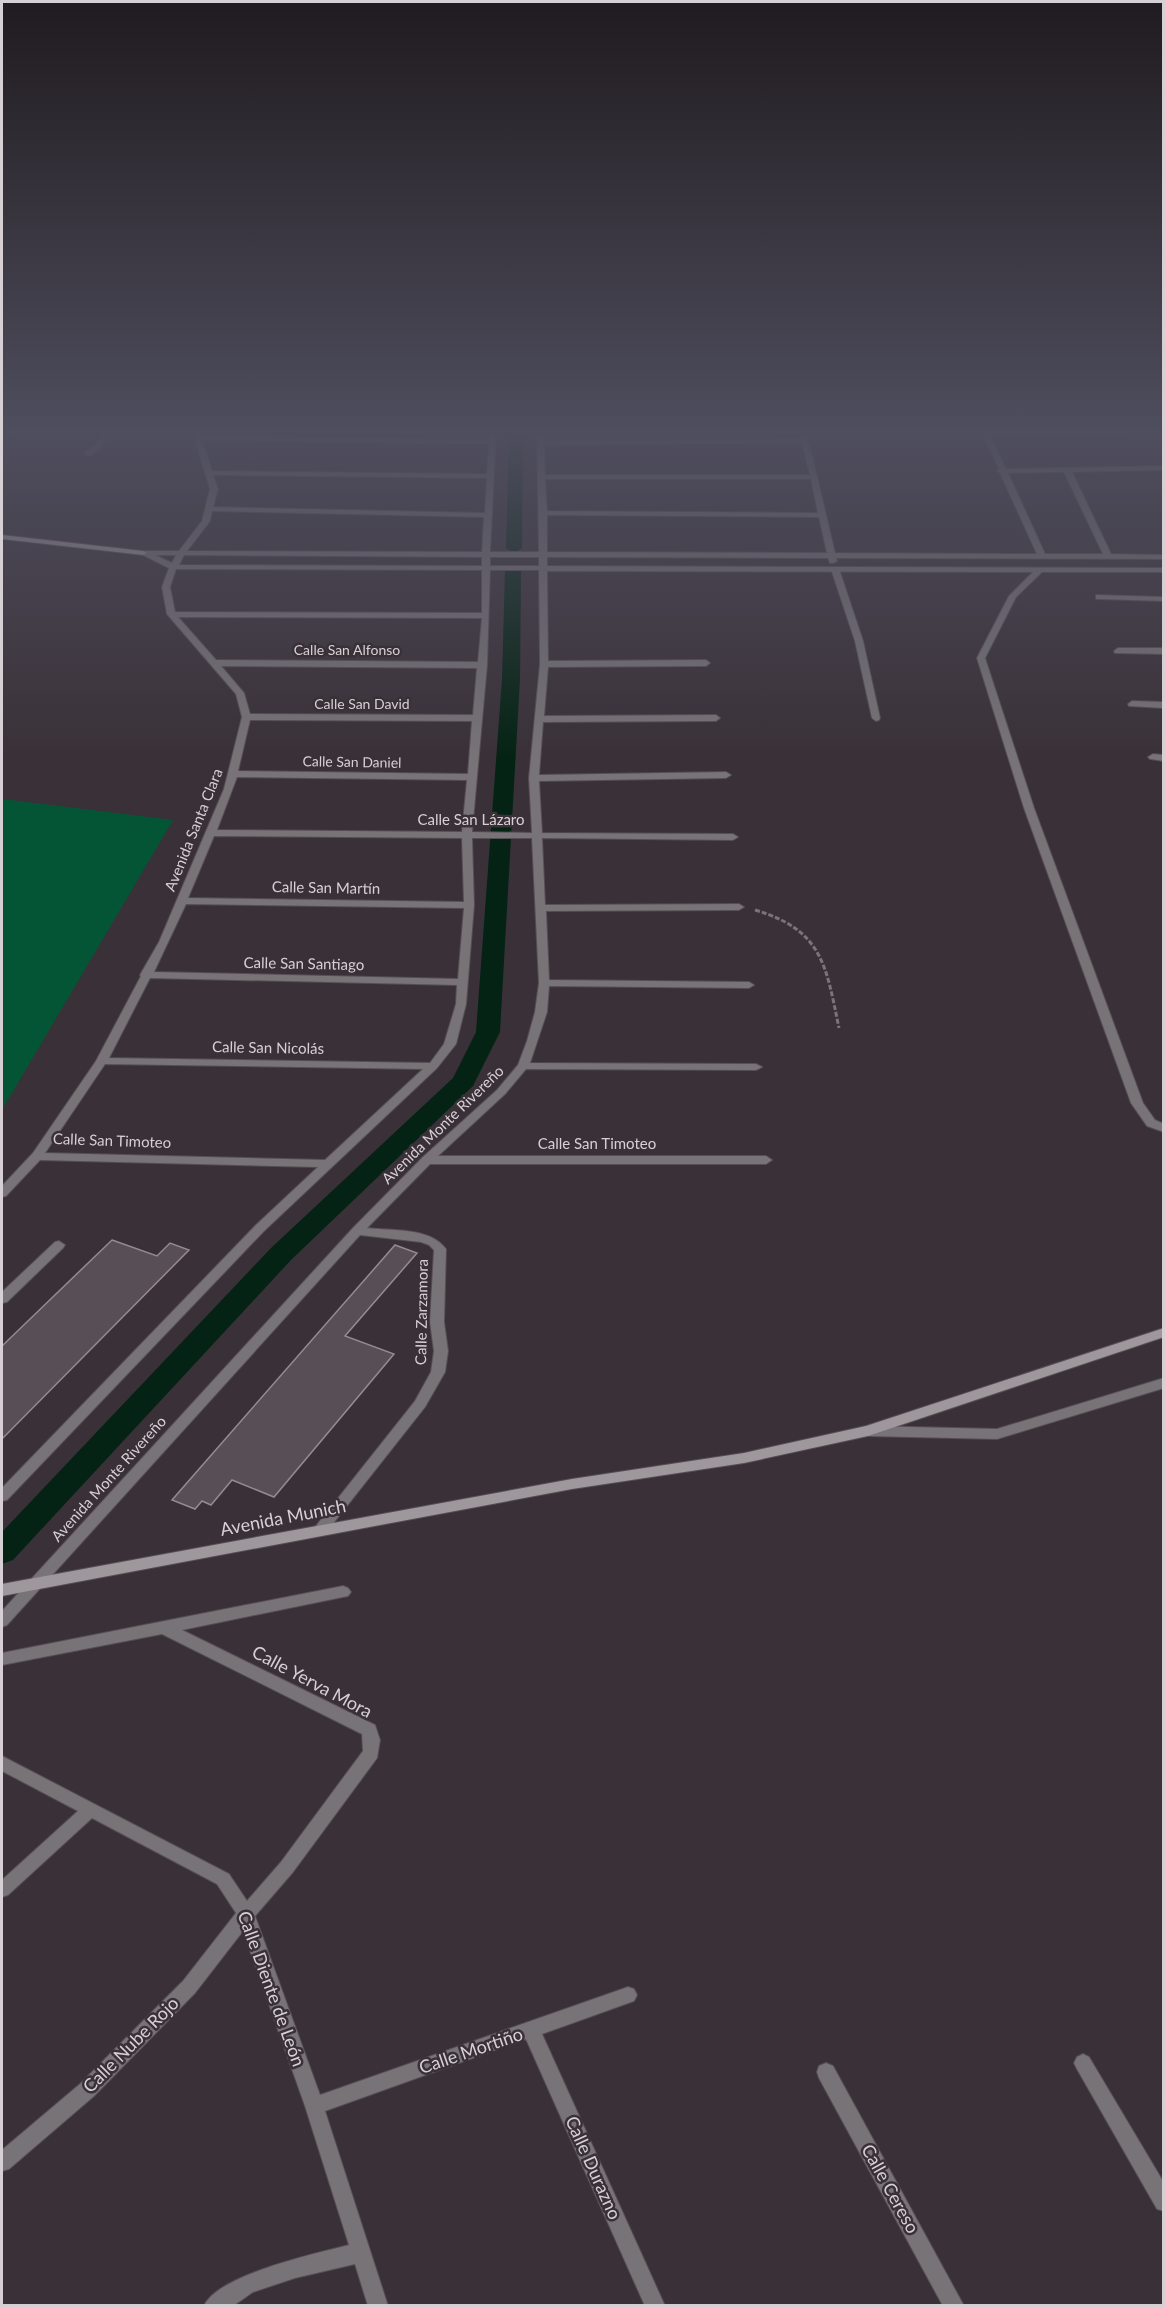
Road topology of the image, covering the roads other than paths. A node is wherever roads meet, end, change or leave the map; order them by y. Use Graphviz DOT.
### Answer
graph roads {
  1 [pos="43,542"];
  2 [pos="190,542"];
  3 [pos="487,542"];
  4 [pos="543,542"];
  5 [pos="829,542"];
  6 [pos="1035,542"];
  7 [pos="1101,542"];
  8 [pos="143,553"];
  9 [pos="181,553"];
  10 [pos="486,554"];
  11 [pos="543,554"];
  12 [pos="832,555"];
  13 [pos="1042,556"];
  14 [pos="1108,556"];
  15 [pos="1164,557"];
  16 [pos="174,567"];
  17 [pos="488,568"];
  18 [pos="543,568"];
  19 [pos="835,569"];
  20 [pos="1040,570"];
  21 [pos="1164,570"];
  22 [pos="1100,597"];
  23 [pos="1164,599"];
  24 [pos="171,614"];
  25 [pos="486,616"];
  26 [pos="1118,651"];
  27 [pos="1164,651"];
  28 [pos="212,663"];
  29 [pos="706,663"];
  30 [pos="544,664"];
  31 [pos="483,665"];
  32 [pos="1132,704"];
  33 [pos="1164,705"];
  34 [pos="246,717"];
  35 [pos="478,718"];
  36 [pos="716,718"];
  37 [pos="876,718"];
  38 [pos="539,719"];
  39 [pos="1153,757"];
  40 [pos="1164,758"];
  41 [pos="233,774"];
  42 [pos="726,775"];
  43 [pos="471,777"];
  44 [pos="534,778"];
  45 [pos="209,833"];
  46 [pos="468,835"];
  47 [pos="535,836"];
  48 [pos="733,837"];
  49 [pos="182,901"];
  50 [pos="469,905"];
  51 [pos="739,907"];
  52 [pos="541,908"];
  53 [pos="145,975"];
  54 [pos="463,982"];
  55 [pos="544,983"];
  56 [pos="748,985"];
  57 [pos="102,1061"];
  58 [pos="433,1066"];
  59 [pos="523,1066"];
  60 [pos="756,1067"];
  61 [pos="1164,1130"];
  62 [pos="37,1156"];
  63 [pos="766,1160"];
  64 [pos="427,1161"];
  65 [pos="330,1164"];
  66 [pos="2,1193"];
  67 [pos="357,1231"];
  68 [pos="59,1245"];
  69 [pos="2,1299"];
  70 [pos="1164,1332"];
  71 [pos="1164,1383"];
  72 [pos="868,1431"];
  73 [pos="2,1496"];
  74 [pos="319,1531"];
  75 [pos="33,1584"];
  76 [pos="2,1590"];
  77 [pos="344,1592"];
  78 [pos="2,1621"];
  79 [pos="165,1628"];
  80 [pos="2,1659"];
  81 [pos="2,1763"];
  82 [pos="89,1811"];
  83 [pos="2,1890"];
  84 [pos="246,1914"];
  85 [pos="628,1995"];
  86 [pos="531,2030"];
  87 [pos="1083,2063"];
  88 [pos="826,2072"];
  89 [pos="314,2106"];
  90 [pos="2,2162"];
  91 [pos="1164,2202"];
  92 [pos="362,2252"];
  93 [pos="214,2306"];
  94 [pos="378,2306"];
  95 [pos="655,2306"];
  96 [pos="954,2306"];
  1 -- 8 [label="main road"];
  2 -- 9 [label="street"];
  3 -- 10 [label="street"];
  4 -- 11 [label="street, Avenida Monte Rivereño"];
  5 -- 12 [label="street"];
  6 -- 13 [label="street"];
  7 -- 14 [label="street"];
  8 -- 9 [label="street"];
  8 -- 16 [label="street"];
  9 -- 10 [label="street"];
  9 -- 16 [label="street"];
  10 -- 11 [label="street"];
  10 -- 17 [label="street"];
  11 -- 12 [label="street"];
  11 -- 18 [label="street, Avenida Monte Rivereño"];
  12 -- 13 [label="street"];
  12 -- 19 [label="street"];
  13 -- 14 [label="street"];
  14 -- 15 [label="street"];
  16 -- 17 [label="street"];
  16 -- 24 [label="street"];
  17 -- 18 [label="street"];
  17 -- 25 [label="street"];
  18 -- 19 [label="street"];
  18 -- 30 [label="street, Avenida Monte Rivereño"];
  19 -- 20 [label="street"];
  19 -- 37 [label="street"];
  20 -- 21 [label="street"];
  20 -- 61 [label="street"];
  22 -- 23 [label="street"];
  24 -- 25 [label="street"];
  24 -- 28 [label="street"];
  25 -- 31 [label="street"];
  26 -- 27 [label="street"];
  28 -- 31 [label="street, Calle San Alfonso"];
  28 -- 34 [label="street"];
  29 -- 30 [label="street"];
  30 -- 38 [label="street, Avenida Monte Rivereño"];
  31 -- 35 [label="street"];
  32 -- 33 [label="street"];
  34 -- 35 [label="street, Calle San David"];
  34 -- 41 [label="street, Avenida Santa Clara"];
  35 -- 43 [label="street"];
  36 -- 38 [label="street"];
  38 -- 44 [label="street, Avenida Monte Rivereño"];
  39 -- 40 [label="street"];
  41 -- 43 [label="street, Calle San Daniel"];
  41 -- 45 [label="street, Avenida Santa Clara"];
  42 -- 44 [label="street"];
  43 -- 46 [label="street"];
  44 -- 47 [label="street, Avenida Monte Rivereño"];
  45 -- 46 [label="street, Calle San Lázaro"];
  45 -- 49 [label="street, Avenida Santa Clara"];
  46 -- 47 [label="street, Calle San Lázaro"];
  46 -- 50 [label="street"];
  47 -- 48 [label="street, Calle San Lázaro"];
  47 -- 52 [label="street, Avenida Monte Rivereño"];
  49 -- 50 [label="street, Calle San Martín"];
  49 -- 53 [label="street, Avenida Santa Clara"];
  50 -- 54 [label="street"];
  51 -- 52 [label="street"];
  52 -- 55 [label="street, Avenida Monte Rivereño"];
  53 -- 54 [label="street, Calle San Santiago"];
  53 -- 57 [label="street, Avenida Santa Clara"];
  54 -- 58 [label="street"];
  55 -- 56 [label="street"];
  55 -- 59 [label="street, Avenida Monte Rivereño"];
  57 -- 58 [label="street, Calle San Nicolás"];
  57 -- 62 [label="street, Avenida Santa Clara"];
  58 -- 65 [label="street"];
  59 -- 60 [label="street"];
  59 -- 64 [label="street, Avenida Monte Rivereño"];
  62 -- 65 [label="street, Calle San Timoteo"];
  62 -- 66 [label="street, Avenida Santa Clara"];
  63 -- 64 [label="street, Calle San Timoteo"];
  64 -- 67 [label="street, Avenida Monte Rivereño"];
  65 -- 73 [label="street"];
  67 -- 74 [label="street, Calle Zarzamora"];
  67 -- 75 [label="street, Avenida Monte Rivereño"];
  68 -- 69 [label="street"];
  70 -- 72 [label="main road, Avenida Munich"];
  71 -- 72 [label="street"];
  72 -- 74 [label="main road, Avenida Munich"];
  74 -- 75 [label="main road, Avenida Munich"];
  75 -- 76 [label="main road, Avenida Munich"];
  75 -- 78 [label="street, Avenida Monte Rivereño"];
  77 -- 79 [label="street"];
  79 -- 80 [label="street"];
  79 -- 84 [label="street, Calle Yerva Mora"];
  81 -- 82 [label="street, Calle Diente de León"];
  82 -- 83 [label="street"];
  82 -- 84 [label="street, Calle Diente de León"];
  84 -- 89 [label="street, Calle Diente de León"];
  84 -- 90 [label="street, Calle Nube Rojo"];
  85 -- 86 [label="street, Calle Mortiño"];
  86 -- 89 [label="street, Calle Mortiño"];
  86 -- 95 [label="street, Calle Durazno"];
  87 -- 91 [label="street"];
  88 -- 96 [label="street, Calle Cereso"];
  89 -- 92 [label="street, Calle Diente de León"];
  92 -- 93 [label="street"];
  92 -- 94 [label="street, Calle Diente de León"];
}
